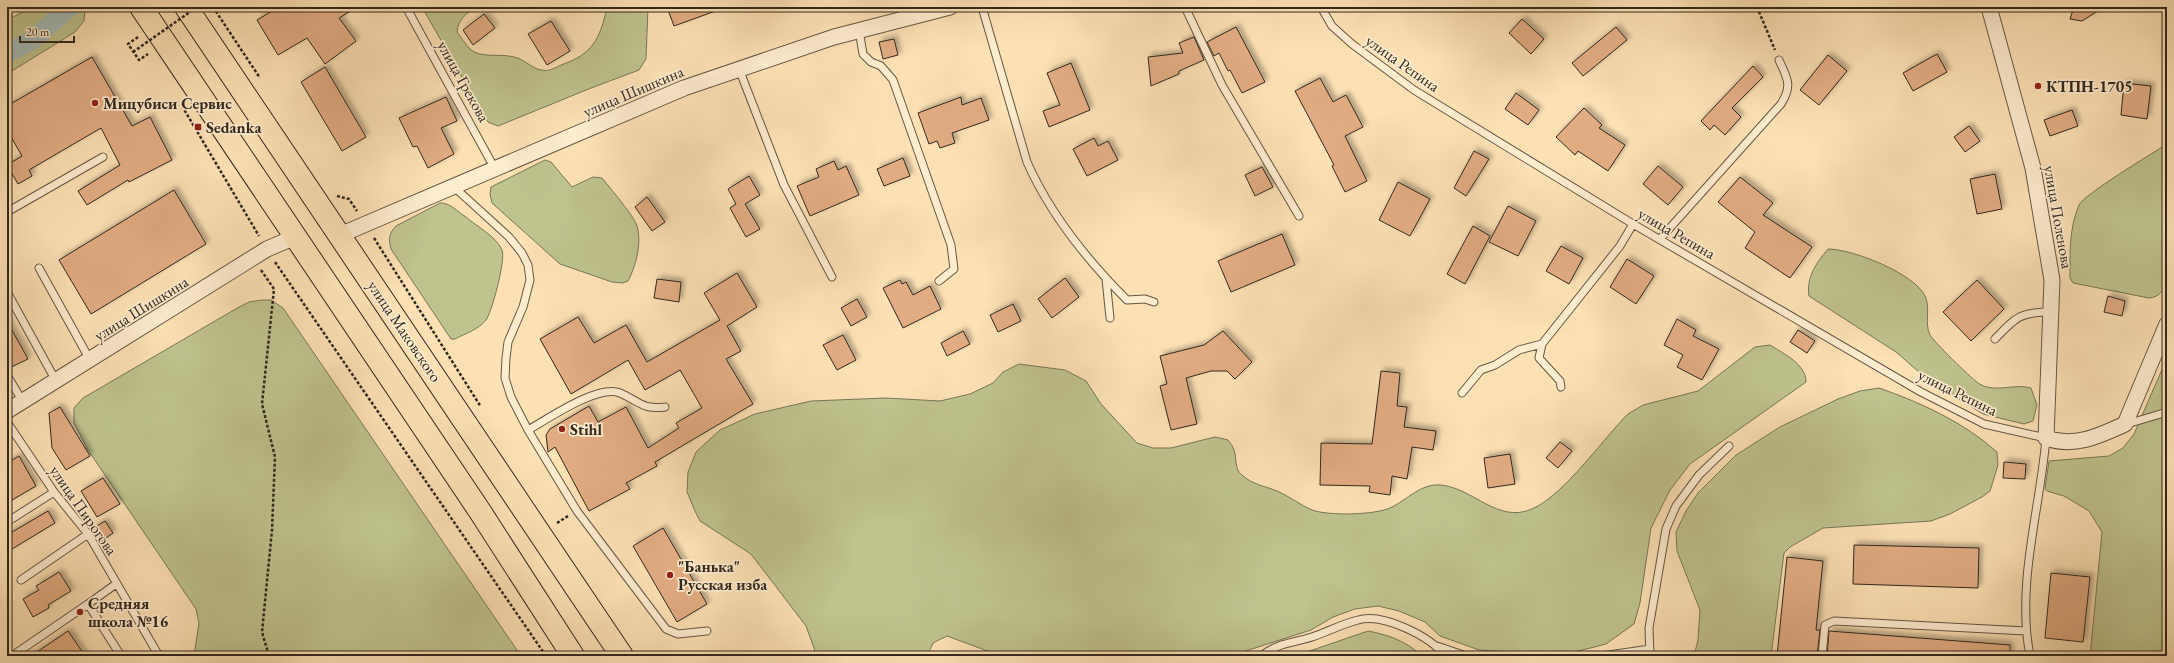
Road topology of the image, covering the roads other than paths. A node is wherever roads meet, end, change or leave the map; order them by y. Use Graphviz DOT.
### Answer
graph roads {
  1 [pos="186,7"];
  2 [pos="406,7"];
  3 [pos="950,7"];
  4 [pos="982,7"];
  5 [pos="1185,7"];
  6 [pos="1321,7"];
  7 [pos="1989,7"];
  8 [pos="144,11"];
  9 [pos="859,30"];
  10 [pos="1779,60"];
  11 [pos="739,69"];
  12 [pos="103,157"];
  13 [pos="495,170"];
  14 [pos="454,187"];
  15 [pos="7,212"];
  16 [pos="1298,216"];
  17 [pos="1633,224"];
  18 [pos="340,235"];
  19 [pos="295,237"];
  20 [pos="1660,239"];
  21 [pos="39,268"];
  22 [pos="832,277"];
  23 [pos="1106,279"];
  24 [pos="938,281"];
  25 [pos="7,292"];
  26 [pos="1154,302"];
  27 [pos="2051,312"];
  28 [pos="1110,318"];
  29 [pos="2167,324"];
  30 [pos="1996,339"];
  31 [pos="1542,344"];
  32 [pos="90,360"];
  33 [pos="7,375"];
  34 [pos="56,381"];
  35 [pos="1561,387"];
  36 [pos="1462,393"];
  37 [pos="23,402"];
  38 [pos="665,407"];
  39 [pos="7,411"];
  40 [pos="2167,412"];
  41 [pos="7,422"];
  42 [pos="2125,424"];
  43 [pos="528,430"];
  44 [pos="10,435"];
  45 [pos="2046,438"];
  46 [pos="1729,446"];
  47 [pos="54,492"];
  48 [pos="7,522"];
  49 [pos="88,534"];
  50 [pos="21,580"];
  51 [pos="116,584"];
  52 [pos="88,604"];
  53 [pos="707,631"];
  54 [pos="2026,631"];
  55 [pos="1437,646"];
  56 [pos="1650,652"];
  57 [pos="12,656"];
  58 [pos="121,656"];
  59 [pos="159,656"];
  60 [pos="573,656"];
  61 [pos="622,656"];
  62 [pos="1261,656"];
  63 [pos="1445,656"];
  64 [pos="1466,656"];
  65 [pos="1602,656"];
  66 [pos="1822,656"];
  67 [pos="2030,656"];
  1 -- 18 [label="highway, улица Маковского"];
  2 -- 13 [label="lane, улица Грекова"];
  3 -- 9 [label="street, улица Шишкина"];
  4 -- 23 [label="lane"];
  5 -- 16 [label="lane"];
  6 -- 17 [label="lane, улица Репина"];
  7 -- 27 [label="street, улица Поленова"];
  8 -- 19 [label="highway"];
  9 -- 11 [label="street, улица Шишкина"];
  9 -- 24 [label="lane"];
  10 -- 20 [label="lane"];
  11 -- 13 [label="street, улица Шишкина"];
  11 -- 22 [label="lane"];
  12 -- 15 [label="lane"];
  13 -- 14 [label="street, улица Шишкина"];
  14 -- 18 [label="street, улица Шишкина"];
  14 -- 43 [label="lane"];
  17 -- 20 [label="lane, улица Репина"];
  17 -- 31 [label="lane"];
  18 -- 61 [label="highway, улица Маковского"];
  19 -- 32 [label="street, улица Шишкина"];
  19 -- 60 [label="highway"];
  20 -- 45 [label="lane, улица Репина"];
  21 -- 32 [label="lane"];
  23 -- 26 [label="lane"];
  23 -- 28 [label="lane"];
  25 -- 34 [label="lane"];
  27 -- 30 [label="lane"];
  27 -- 45 [label="street, улица Поленова"];
  29 -- 42 [label="street"];
  31 -- 35 [label="lane"];
  31 -- 36 [label="lane"];
  32 -- 34 [label="street, улица Шишкина"];
  33 -- 37 [label="lane"];
  34 -- 37 [label="street, улица Шишкина"];
  37 -- 39 [label="street, улица Шишкина"];
  38 -- 43 [label="lane"];
  40 -- 42 [label="lane"];
  41 -- 44 [label="lane, улица Пирогова"];
  42 -- 45 [label="street"];
  43 -- 53 [label="lane"];
  44 -- 47 [label="lane, улица Пирогова"];
  45 -- 54 [label="lane"];
  46 -- 56 [label="lane"];
  47 -- 48 [label="lane"];
  47 -- 49 [label="lane, улица Пирогова"];
  49 -- 50 [label="lane"];
  49 -- 51 [label="lane, улица Пирогова"];
  51 -- 52 [label="lane"];
  51 -- 59 [label="lane, улица Пирогова"];
  52 -- 57 [label="lane"];
  52 -- 58 [label="lane"];
  54 -- 66 [label="lane"];
  54 -- 67 [label="lane"];
  55 -- 62 [label="lane"];
  55 -- 63 [label="lane"];
  55 -- 64 [label="lane"];
  56 -- 65 [label="lane"];
}
